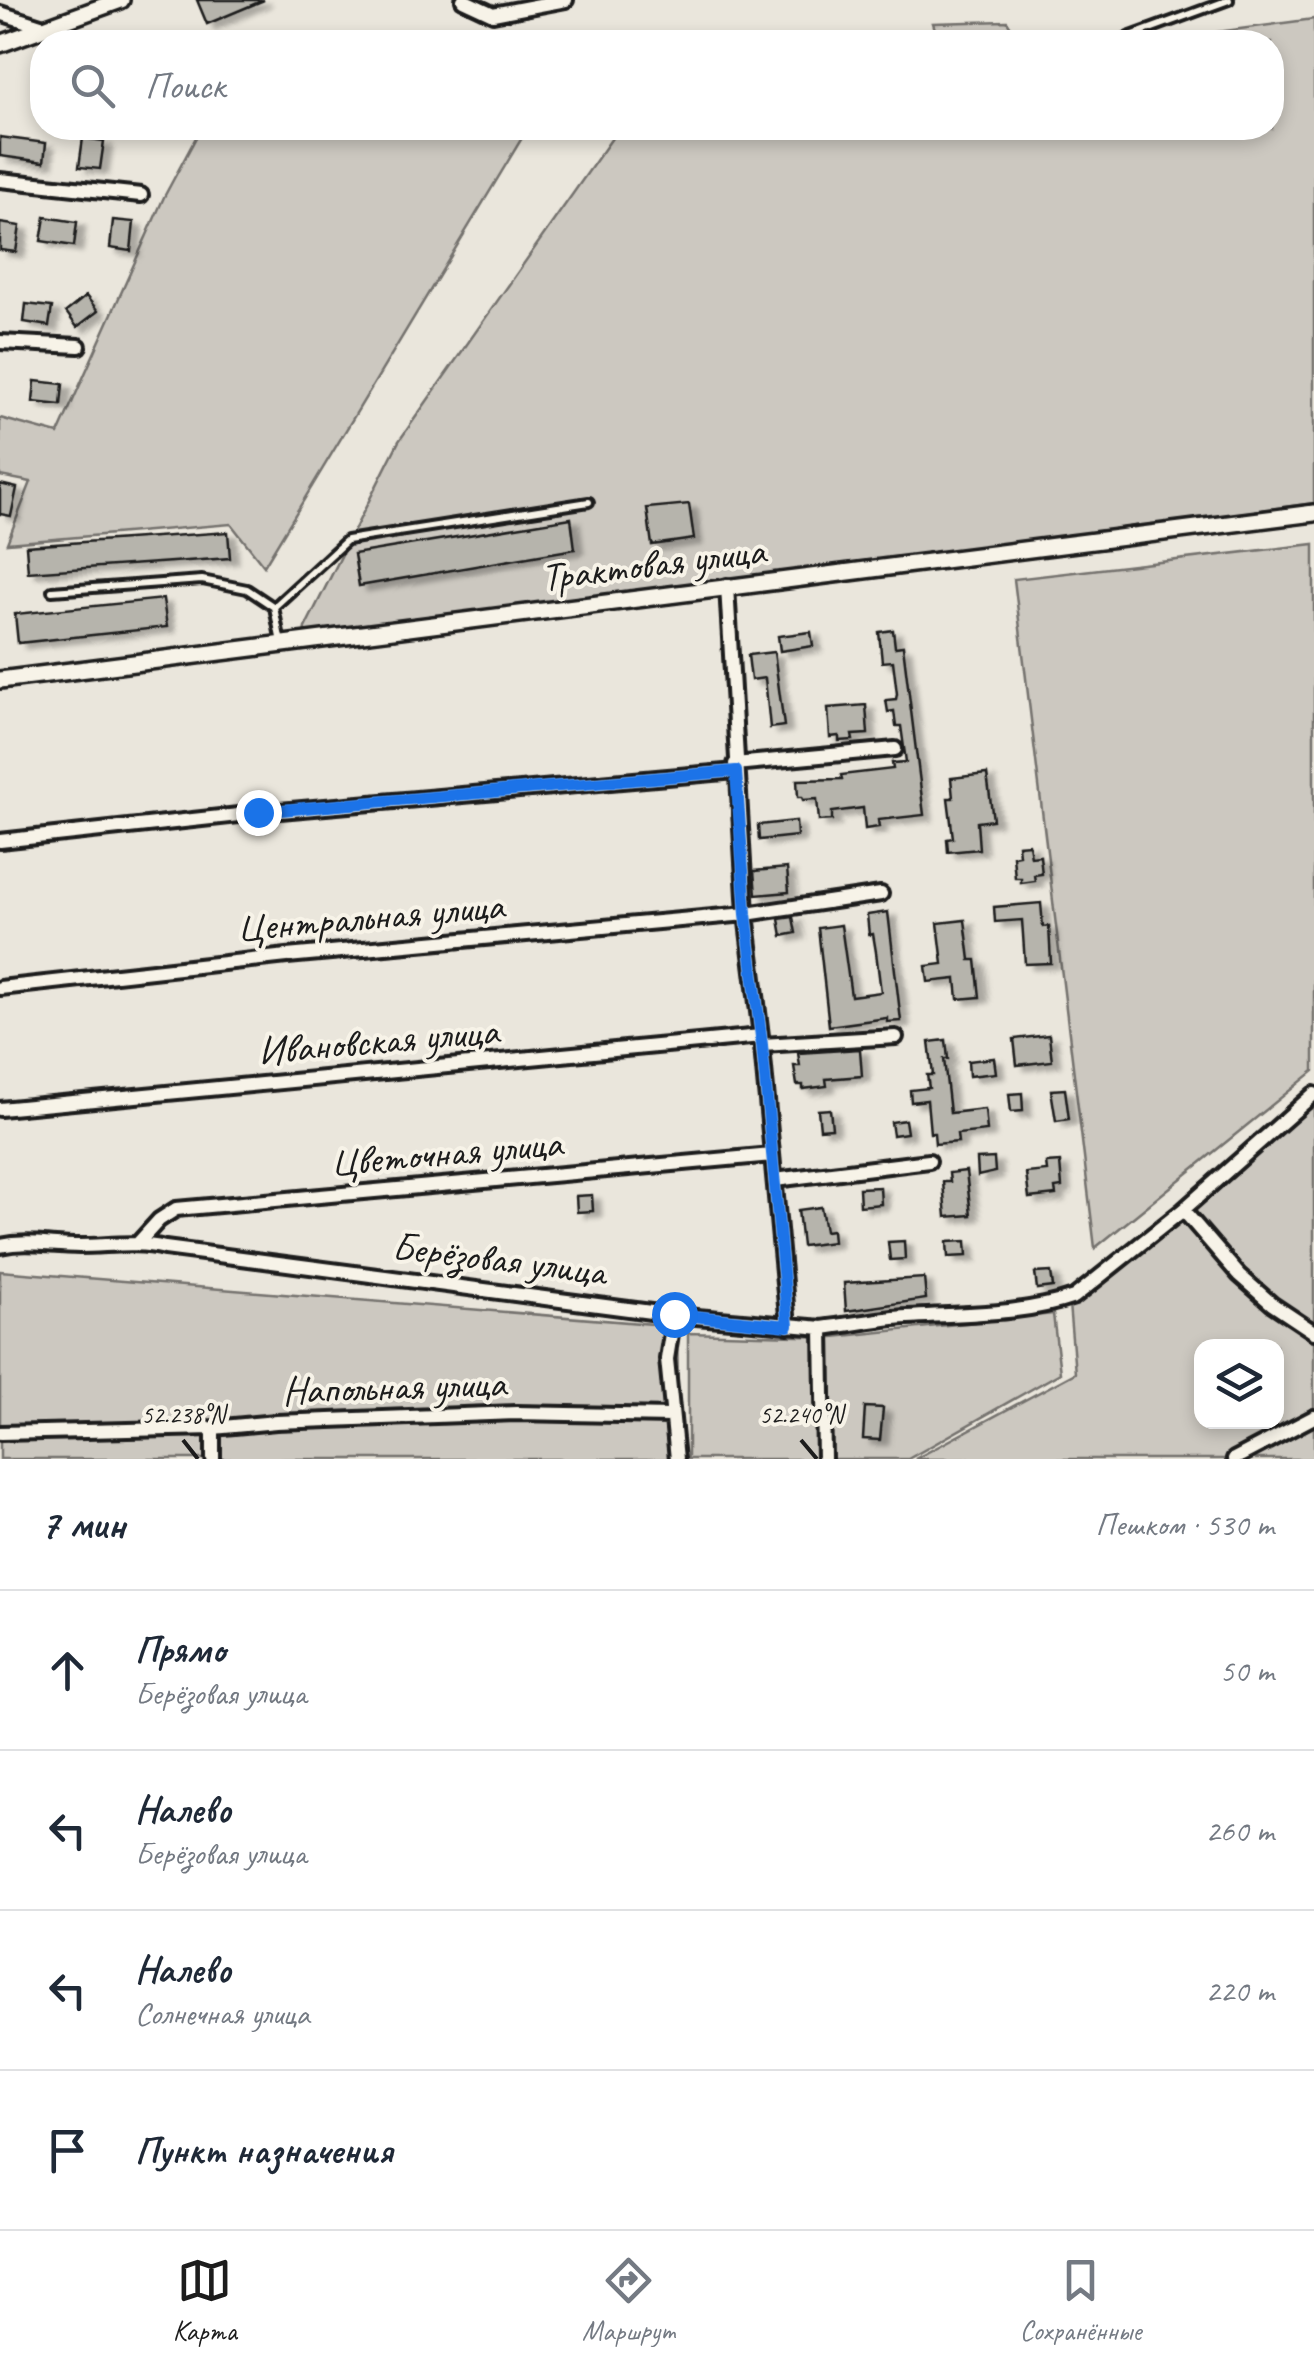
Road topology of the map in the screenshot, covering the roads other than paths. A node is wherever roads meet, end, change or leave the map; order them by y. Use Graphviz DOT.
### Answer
graph roads {
  1 [pos="122,0"];
  2 [pos="464,0"];
  3 [pos="566,0"];
  4 [pos="1229,0"];
  5 [pos="0,13"];
  6 [pos="47,28"];
  7 [pos="41,30"];
  8 [pos="1147,30"];
  9 [pos="30,34"];
  10 [pos="0,44"];
  11 [pos="0,180"];
  12 [pos="142,195"];
  13 [pos="0,342"];
  14 [pos="79,346"];
  15 [pos="589,502"];
  16 [pos="1314,513"];
  17 [pos="726,586"];
  18 [pos="52,591"];
  19 [pos="274,607"];
  20 [pos="281,644"];
  21 [pos="0,680"];
  22 [pos="895,750"];
  23 [pos="736,768"];
  24 [pos="0,841"];
  25 [pos="882,894"];
  26 [pos="746,914"];
  27 [pos="0,988"];
  28 [pos="896,1037"];
  29 [pos="762,1041"];
  30 [pos="1314,1094"];
  31 [pos="0,1109"];
  32 [pos="772,1155"];
  33 [pos="929,1162"];
  34 [pos="775,1180"];
  35 [pos="1183,1210"];
  36 [pos="138,1242"];
  37 [pos="0,1246"];
  38 [pos="674,1314"];
  39 [pos="788,1326"];
  40 [pos="822,1328"];
  41 [pos="1314,1332"];
  42 [pos="671,1416"];
  43 [pos="1314,1418"];
  44 [pos="213,1428"];
  45 [pos="0,1433"];
  46 [pos="213,1459"];
  47 [pos="676,1459"];
  48 [pos="824,1459"];
  49 [pos="1234,1459"];
  1 -- 6 [label="street"];
  2 -- 3 [label="street"];
  4 -- 8 [label="lane"];
  5 -- 6 [label="street"];
  6 -- 7 [label="street"];
  9 -- 10 [label="street"];
  11 -- 12 [label="street"];
  13 -- 14 [label="street"];
  15 -- 19 [label="lane"];
  16 -- 17 [label="street, Трактовая улица"];
  17 -- 20 [label="street, Трактовая улица"];
  17 -- 23 [label="street"];
  18 -- 19 [label="lane"];
  19 -- 20 [label="lane"];
  20 -- 21 [label="street, Трактовая улица"];
  22 -- 23 [label="street"];
  23 -- 24 [label="street"];
  23 -- 26 [label="street"];
  25 -- 26 [label="street, Центральная улица"];
  26 -- 27 [label="street, Центральная улица"];
  26 -- 29 [label="street"];
  28 -- 29 [label="street, Ивановская улица"];
  29 -- 31 [label="street, Ивановская улица"];
  29 -- 32 [label="street"];
  30 -- 35 [label="street, Берёзовая улица"];
  32 -- 34 [label="street"];
  32 -- 36 [label="street, Цветочная улица"];
  33 -- 34 [label="street"];
  34 -- 39 [label="street"];
  35 -- 40 [label="street, Берёзовая улица"];
  35 -- 41 [label="street"];
  36 -- 37 [label="street, Берёзовая улица"];
  36 -- 38 [label="street, Берёзовая улица"];
  38 -- 39 [label="street, Берёзовая улица"];
  38 -- 42 [label="street"];
  39 -- 40 [label="street, Берёзовая улица"];
  40 -- 48 [label="street"];
  42 -- 44 [label="street, Напольная улица"];
  42 -- 47 [label="street"];
  43 -- 49 [label="street"];
  44 -- 45 [label="street, Напольная улица"];
  44 -- 46 [label="street"];
}
